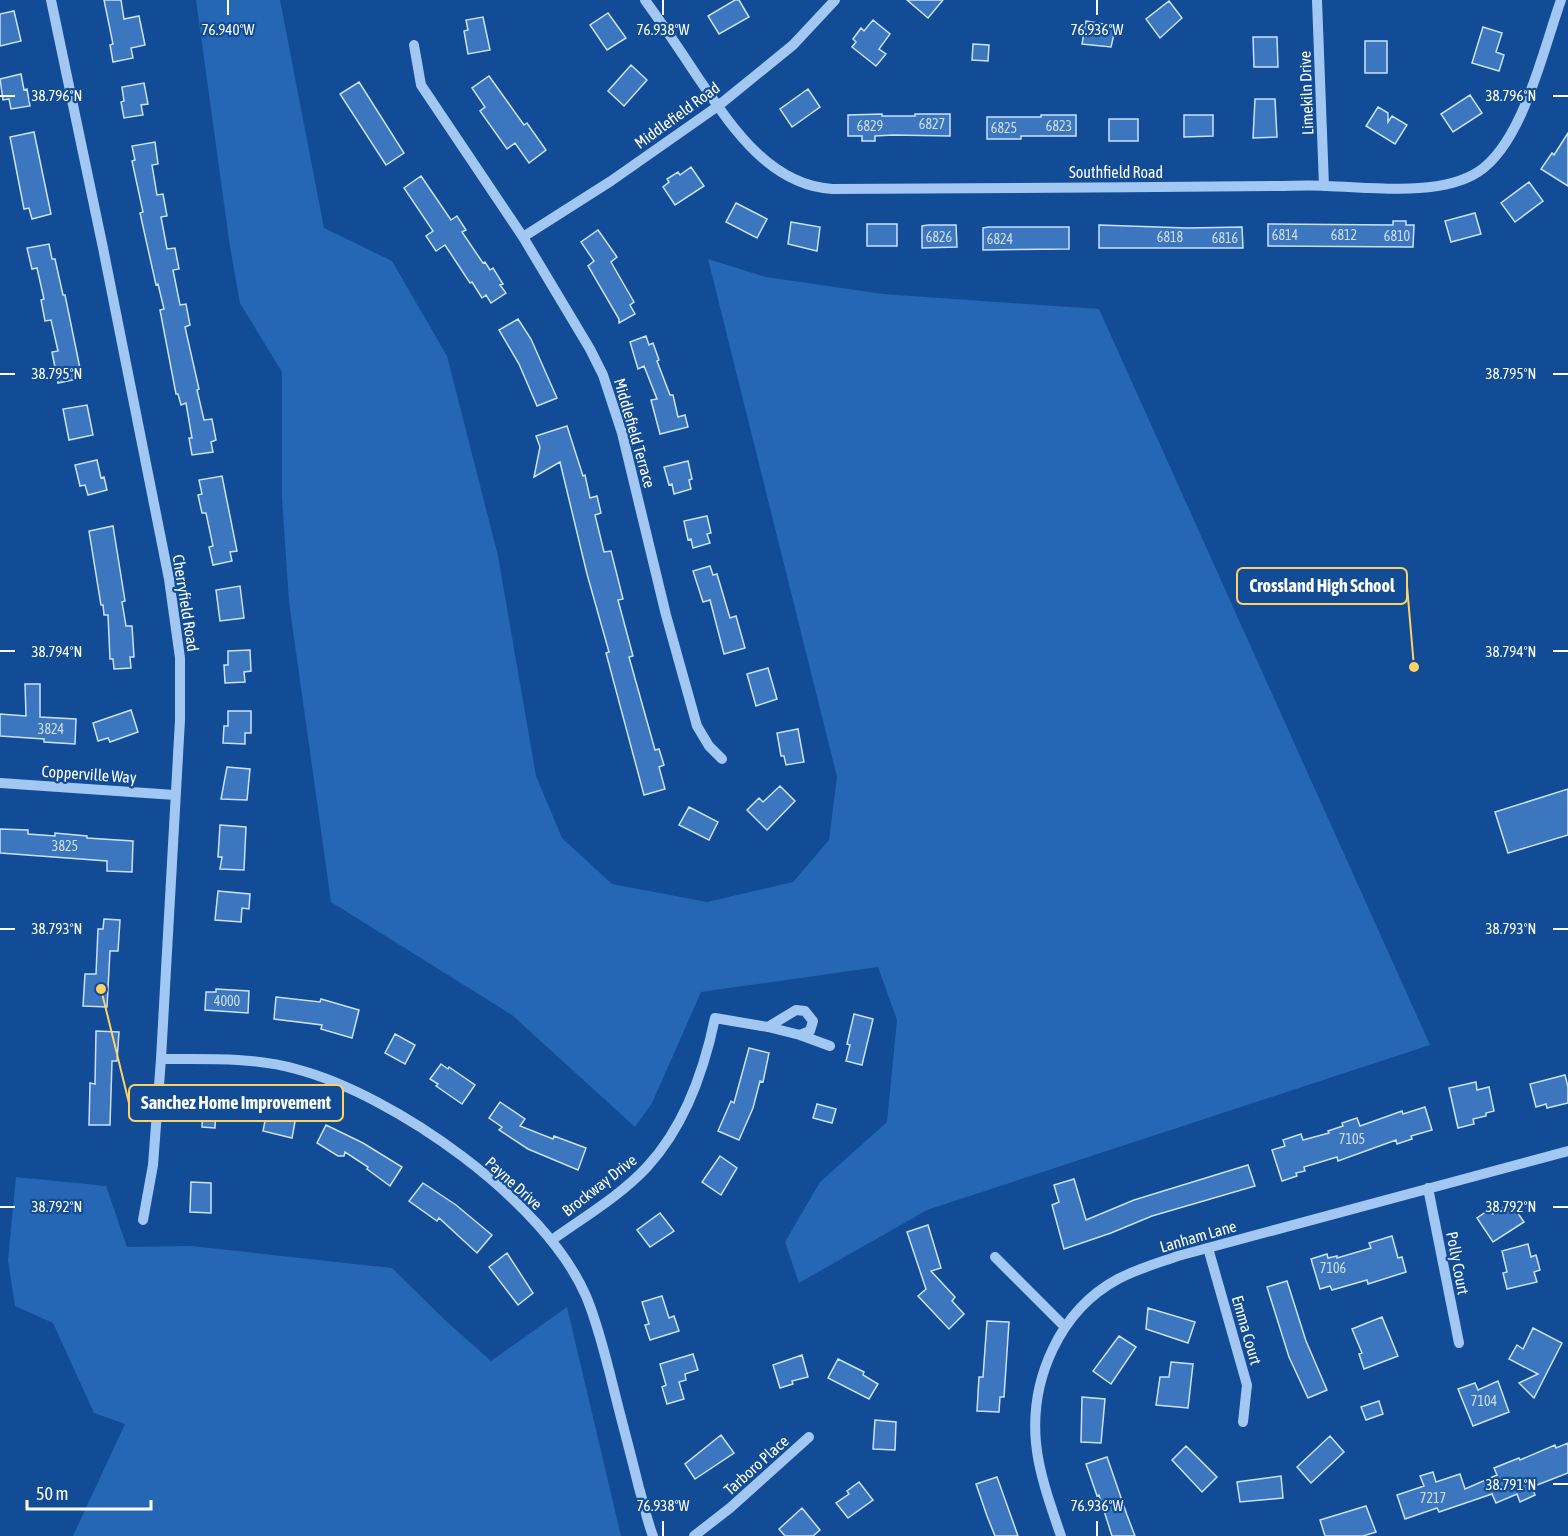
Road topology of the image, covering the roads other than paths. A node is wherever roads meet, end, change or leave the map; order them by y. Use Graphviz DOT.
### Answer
graph roads {
  1 [pos="51,0"];
  2 [pos="645,0"];
  3 [pos="835,0"];
  4 [pos="1317,0"];
  5 [pos="1562,0"];
  6 [pos="414,45"];
  7 [pos="718,106"];
  8 [pos="1324,186"];
  9 [pos="523,237"];
  10 [pos="722,759"];
  11 [pos="0,783"];
  12 [pos="175,795"];
  13 [pos="768,1026"];
  14 [pos="800,1035"];
  15 [pos="830,1046"];
  16 [pos="161,1059"];
  17 [pos="1568,1151"];
  18 [pos="1428,1188"];
  19 [pos="143,1220"];
  20 [pos="552,1240"];
  21 [pos="1208,1248"];
  22 [pos="995,1257"];
  23 [pos="1065,1327"];
  24 [pos="1459,1343"];
  25 [pos="1243,1422"];
  26 [pos="809,1437"];
  27 [pos="653,1536"];
  28 [pos="694,1536"];
  29 [pos="1061,1536"];
  1 -- 12 [label="street, Cherryfield Road"];
  2 -- 7 [label="street, Southfield Road"];
  3 -- 7 [label="street, Middlefield Road"];
  4 -- 8 [label="street, Limekiln Drive"];
  5 -- 8 [label="street, Southfield Road"];
  6 -- 9 [label="street, Middlefield Terrace"];
  7 -- 8 [label="street, Southfield Road"];
  7 -- 9 [label="street, Middlefield Road"];
  9 -- 10 [label="street, Middlefield Terrace"];
  11 -- 12 [label="street, Copperville Way"];
  12 -- 16 [label="street, Cherryfield Road"];
  13 -- 14 [label="street"];
  13 -- 14 [label="street"];
  13 -- 20 [label="street, Brockway Drive"];
  14 -- 15 [label="street"];
  16 -- 19 [label="street, Cherryfield Road"];
  16 -- 20 [label="street, Payne Drive"];
  17 -- 18 [label="street, Lanham Lane"];
  18 -- 21 [label="street, Lanham Lane"];
  18 -- 24 [label="street, Polly Court"];
  20 -- 27 [label="street, Payne Drive"];
  21 -- 23 [label="street, Lanham Lane"];
  21 -- 25 [label="street, Emma Court"];
  22 -- 23 [label="street"];
  23 -- 29 [label="street, Lanham Lane"];
  26 -- 28 [label="street, Tarboro Place"];
}
